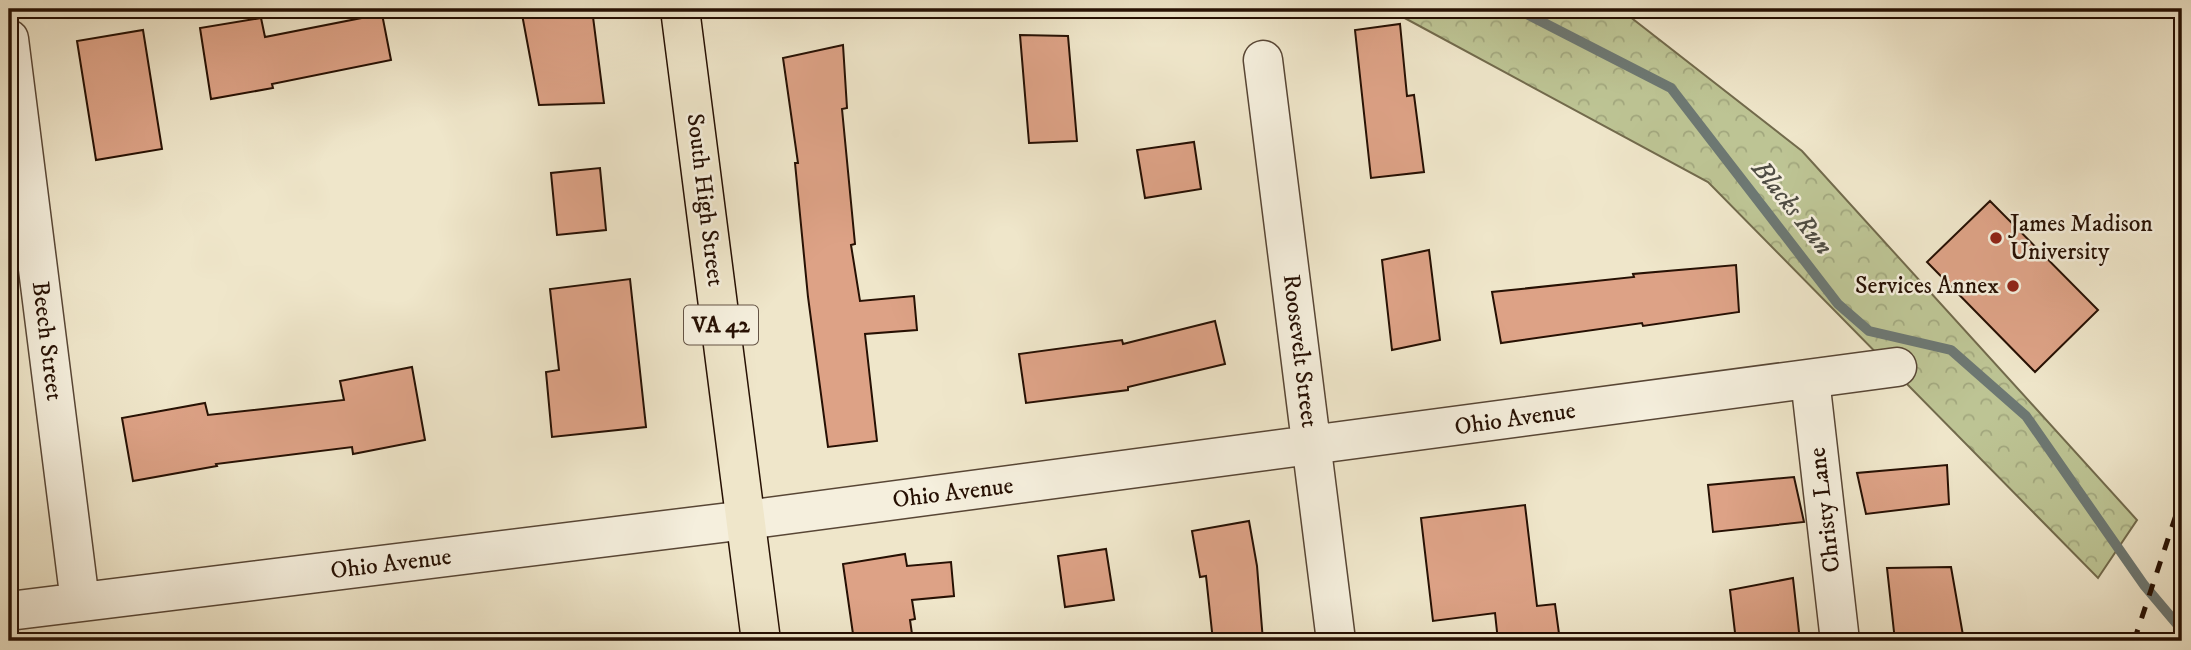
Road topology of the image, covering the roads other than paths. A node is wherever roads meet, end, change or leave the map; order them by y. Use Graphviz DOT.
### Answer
graph roads {
  1 [pos="680,9"];
  2 [pos="9,39"];
  3 [pos="1263,60"];
  4 [pos="1897,367"];
  5 [pos="1810,379"];
  6 [pos="1312,446"];
  7 [pos="746,520"];
  8 [pos="80,602"];
  9 [pos="9,611"];
  10 [pos="761,641"];
  11 [pos="1336,641"];
  12 [pos="1840,641"];
  1 -- 7 [label="main road, South High Street / VA 42"];
  2 -- 8 [label="street, Beech Street"];
  3 -- 6 [label="street, Roosevelt Street"];
  4 -- 5 [label="street, Ohio Avenue"];
  5 -- 6 [label="street, Ohio Avenue"];
  5 -- 12 [label="street, Christy Lane"];
  6 -- 7 [label="street, Ohio Avenue"];
  6 -- 11 [label="street, Roosevelt Street"];
  7 -- 8 [label="street, Ohio Avenue"];
  7 -- 10 [label="main road, South High Street / VA 42"];
  8 -- 9 [label="street, Ohio Avenue"];
}
